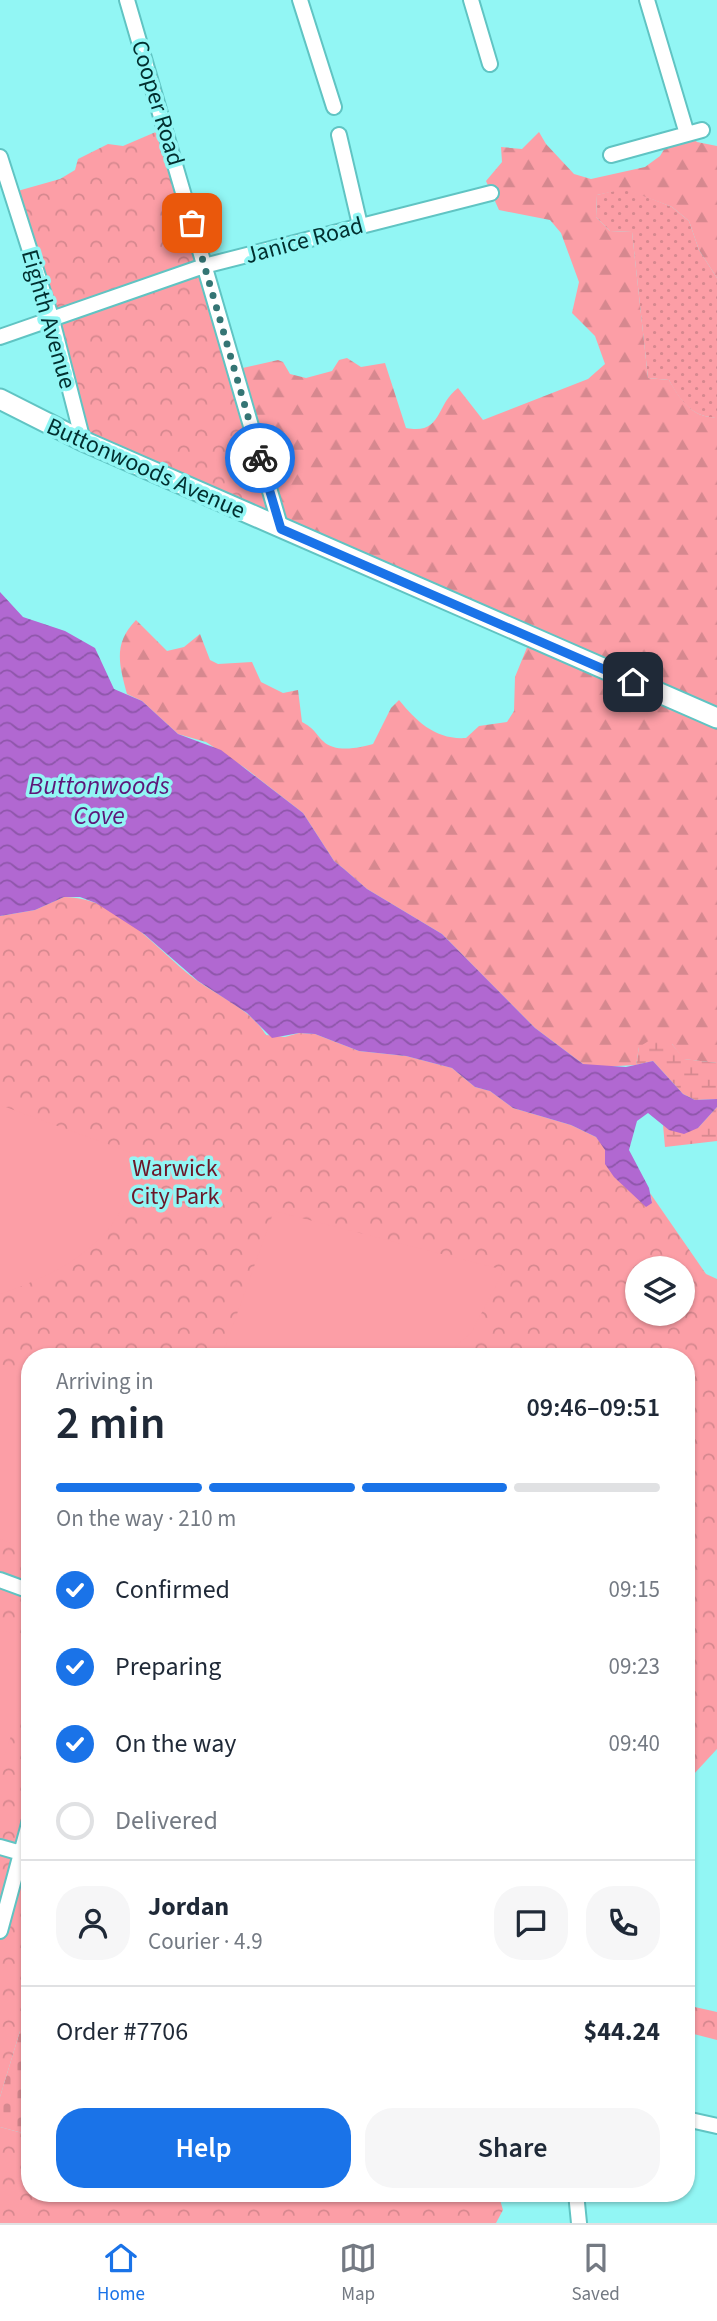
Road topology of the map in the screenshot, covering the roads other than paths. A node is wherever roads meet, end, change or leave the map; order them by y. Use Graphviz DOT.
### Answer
graph roads {
  1 [pos="127,0"];
  2 [pos="300,0"];
  3 [pos="471,0"];
  4 [pos="647,0"];
  5 [pos="490,64"];
  6 [pos="334,107"];
  7 [pos="702,130"];
  8 [pos="687,134"];
  9 [pos="339,135"];
  10 [pos="611,155"];
  11 [pos="0,157"];
  12 [pos="491,193"];
  13 [pos="360,225"];
  14 [pos="204,266"];
  15 [pos="51,320"];
  16 [pos="0,337"];
  17 [pos="0,399"];
  18 [pos="83,441"];
  19 [pos="281,529"];
  20 [pos="717,718"];
  21 [pos="0,1580"];
  22 [pos="21,1588"];
  23 [pos="0,1847"];
  24 [pos="21,1853"];
  25 [pos="0,1931"];
  26 [pos="695,2121"];
  27 [pos="717,2126"];
  28 [pos="577,2202"];
  29 [pos="579,2223"];
  1 -- 14 [label="street, Cooper Road"];
  2 -- 6 [label="street"];
  3 -- 5 [label="street"];
  4 -- 8 [label="street"];
  7 -- 8 [label="street"];
  8 -- 10 [label="street"];
  9 -- 13 [label="street"];
  11 -- 15 [label="street, Eighth Avenue"];
  12 -- 13 [label="street, Janice Road"];
  13 -- 14 [label="street, Janice Road"];
  14 -- 15 [label="street, Janice Road"];
  14 -- 19 [label="street, Cooper Road"];
  15 -- 16 [label="street, Janice Road"];
  15 -- 18 [label="street, Eighth Avenue"];
  17 -- 18 [label="street, Buttonwoods Avenue"];
  18 -- 19 [label="street, Buttonwoods Avenue"];
  19 -- 20 [label="street, Buttonwoods Avenue"];
  21 -- 22 [label="street"];
  23 -- 24 [label="street"];
  24 -- 25 [label="street"];
  26 -- 27 [label="street"];
  28 -- 29 [label="street"];
}
